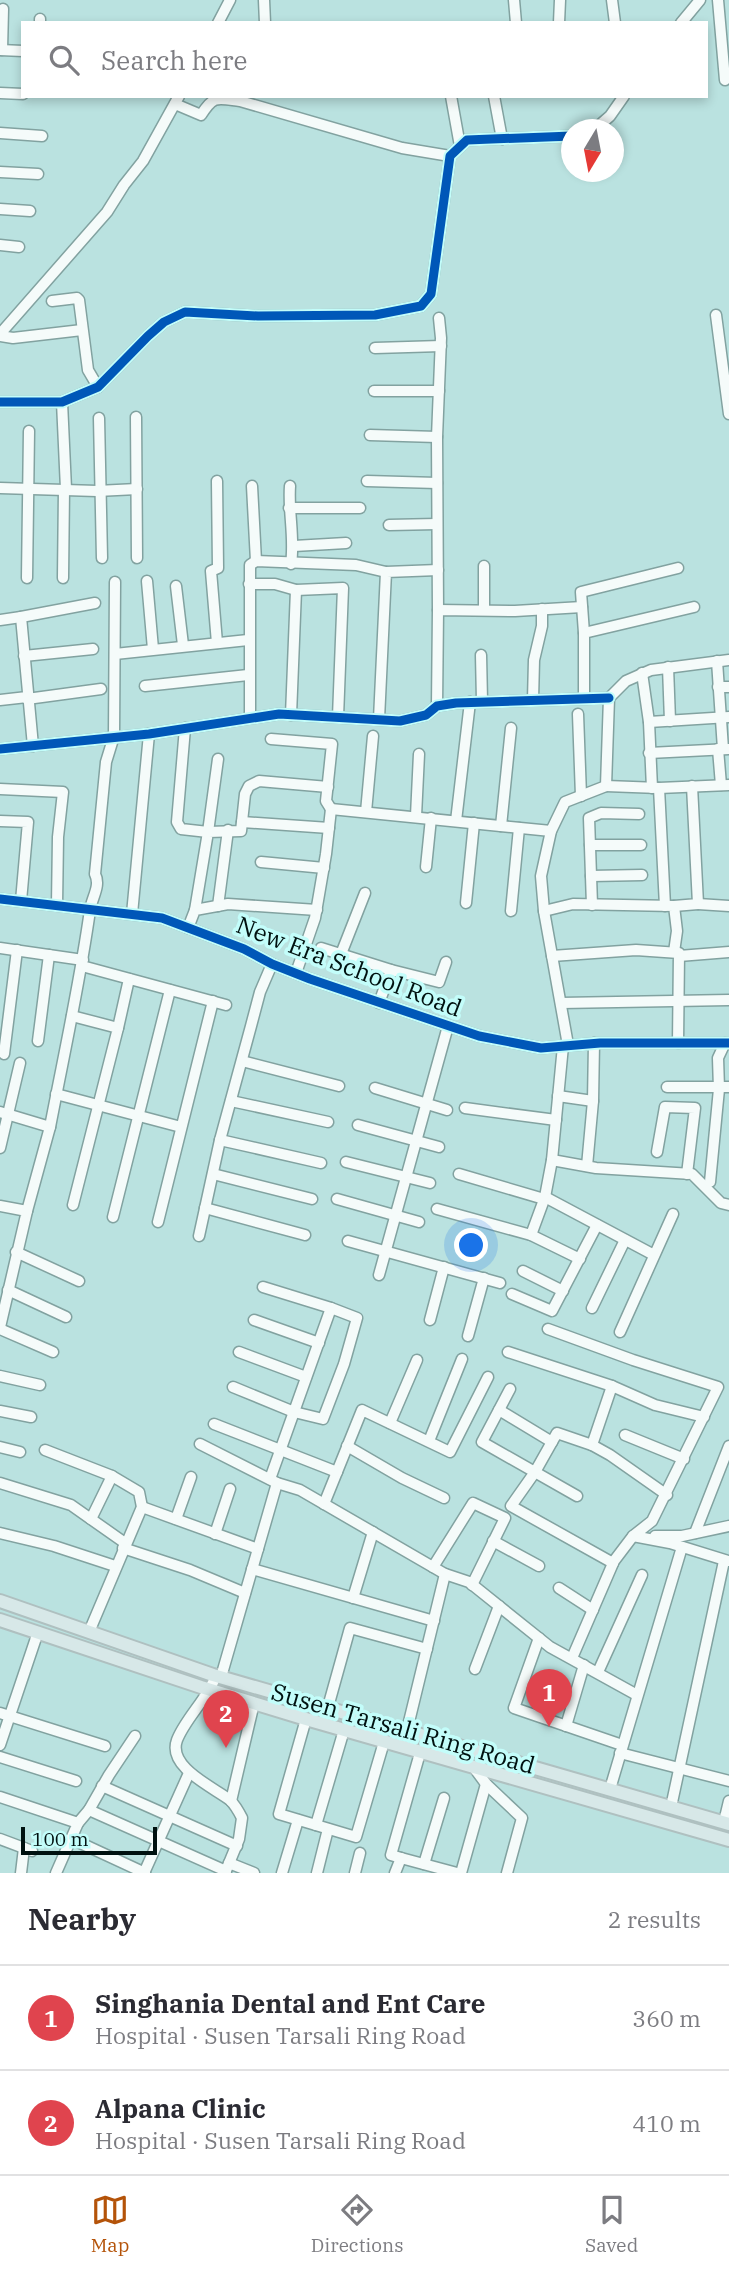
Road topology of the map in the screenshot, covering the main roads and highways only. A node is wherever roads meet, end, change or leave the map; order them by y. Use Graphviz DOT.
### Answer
graph roads {
  1 [pos="0,1601"];
  2 [pos="0,1620"];
  3 [pos="727,1823"];
  4 [pos="729,1840"];
  1 -- 3 [label="main road, Susen Tarsali Ring Road"];
  2 -- 4 [label="main road, Susen Tarsali Ring Road"];
}
